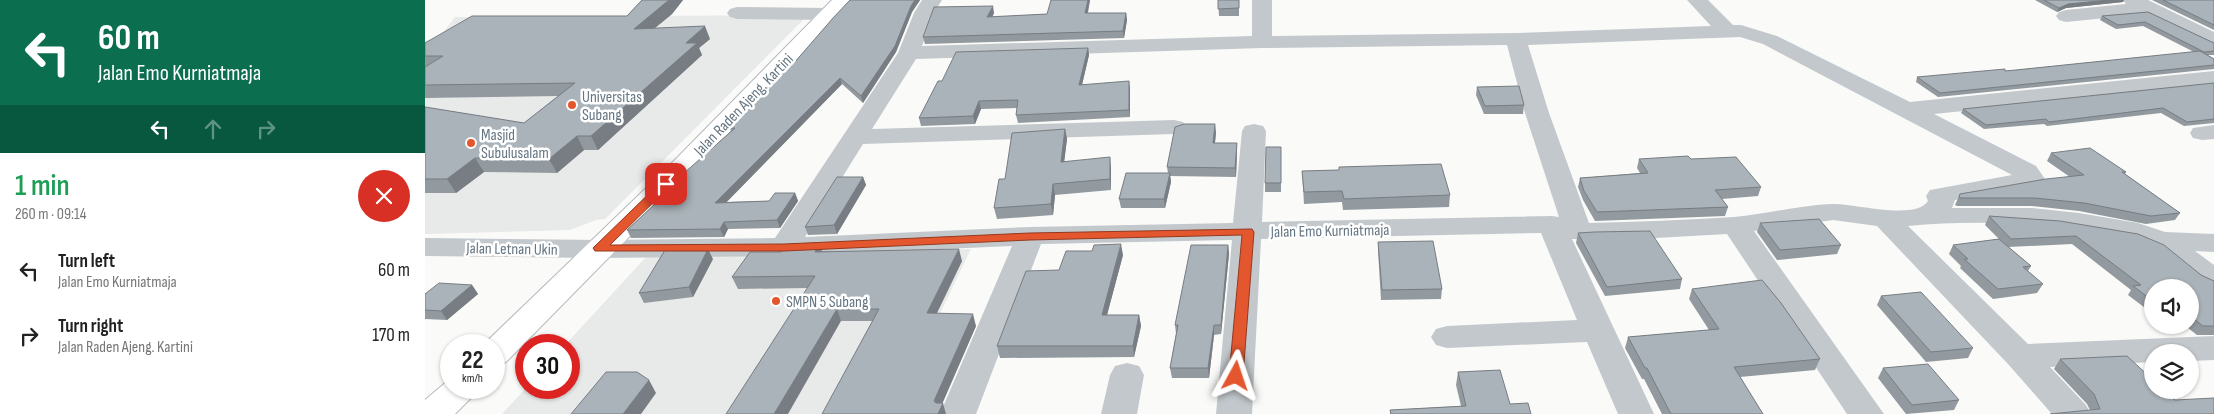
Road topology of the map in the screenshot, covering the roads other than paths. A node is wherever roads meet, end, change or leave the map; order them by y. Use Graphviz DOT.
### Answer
graph roads {
  1 [pos="932,0"];
  2 [pos="1262,0"];
  3 [pos="1697,0"];
  4 [pos="2142,4"];
  5 [pos="836,7"];
  6 [pos="737,13"];
  7 [pos="2066,16"];
  8 [pos="2214,25"];
  9 [pos="2189,27"];
  10 [pos="1728,32"];
  11 [pos="1517,39"];
  12 [pos="2214,40"];
  13 [pos="1262,42"];
  14 [pos="909,52"];
  15 [pos="2214,78"];
  16 [pos="1906,110"];
  17 [pos="1174,127"];
  18 [pos="1254,131"];
  19 [pos="857,137"];
  20 [pos="1923,216"];
  21 [pos="1886,219"];
  22 [pos="1735,225"];
  23 [pos="1565,228"];
  24 [pos="1248,232"];
  25 [pos="1030,236"];
  26 [pos="2162,241"];
  27 [pos="2214,243"];
  28 [pos="425,246"];
  29 [pos="784,247"];
  30 [pos="599,248"];
  31 [pos="2214,254"];
  32 [pos="2214,280"];
  33 [pos="1599,330"];
  34 [pos="1447,337"];
  35 [pos="505,343"];
  36 [pos="2214,348"];
  37 [pos="2020,356"];
  38 [pos="1127,375"];
  39 [pos="449,399"];
  40 [pos="433,414"];
  41 [pos="958,414"];
  42 [pos="1119,414"];
  43 [pos="1234,414"];
  44 [pos="1637,414"];
  45 [pos="1866,414"];
  46 [pos="2073,414"];
  1 -- 14 [label="street"];
  2 -- 13 [label="street"];
  3 -- 10 [label="street"];
  4 -- 7 [label="street"];
  4 -- 9 [label="street"];
  5 -- 6 [label="street"];
  5 -- 30 [label="main road, Jalan Raden Ajeng. Kartini"];
  8 -- 9 [label="street"];
  9 -- 12 [label="street"];
  10 -- 11 [label="street"];
  10 -- 16 [label="street"];
  11 -- 13 [label="street"];
  11 -- 23 [label="street"];
  13 -- 14 [label="street"];
  14 -- 19 [label="street"];
  15 -- 16 [label="street"];
  16 -- 20 [label="street"];
  17 -- 19 [label="street"];
  18 -- 24 [label="street"];
  19 -- 29 [label="street"];
  20 -- 21 [label="street, Jalan Emo Kurniatmaja"];
  20 -- 26 [label="street, Jalan Emo Kurniatmaja"];
  21 -- 22 [label="street, Jalan Emo Kurniatmaja"];
  21 -- 37 [label="street"];
  22 -- 23 [label="street, Jalan Emo Kurniatmaja"];
  22 -- 45 [label="street"];
  23 -- 24 [label="street, Jalan Emo Kurniatmaja"];
  23 -- 33 [label="street"];
  24 -- 25 [label="street, Jalan Emo Kurniatmaja"];
  24 -- 43 [label="street"];
  25 -- 29 [label="street, Jalan Emo Kurniatmaja"];
  25 -- 41 [label="street"];
  26 -- 27 [label="street"];
  26 -- 31 [label="street"];
  26 -- 32 [label="street"];
  28 -- 30 [label="street, Jalan Letnan Ukin"];
  29 -- 30 [label="street, Jalan Emo Kurniatmaja"];
  30 -- 35 [label="main road, Jalan Raden Ajeng. Kartini"];
  33 -- 34 [label="street"];
  33 -- 44 [label="street"];
  36 -- 37 [label="street"];
  37 -- 46 [label="street"];
  38 -- 42 [label="street"];
  39 -- 40 [label="main road"];
}
